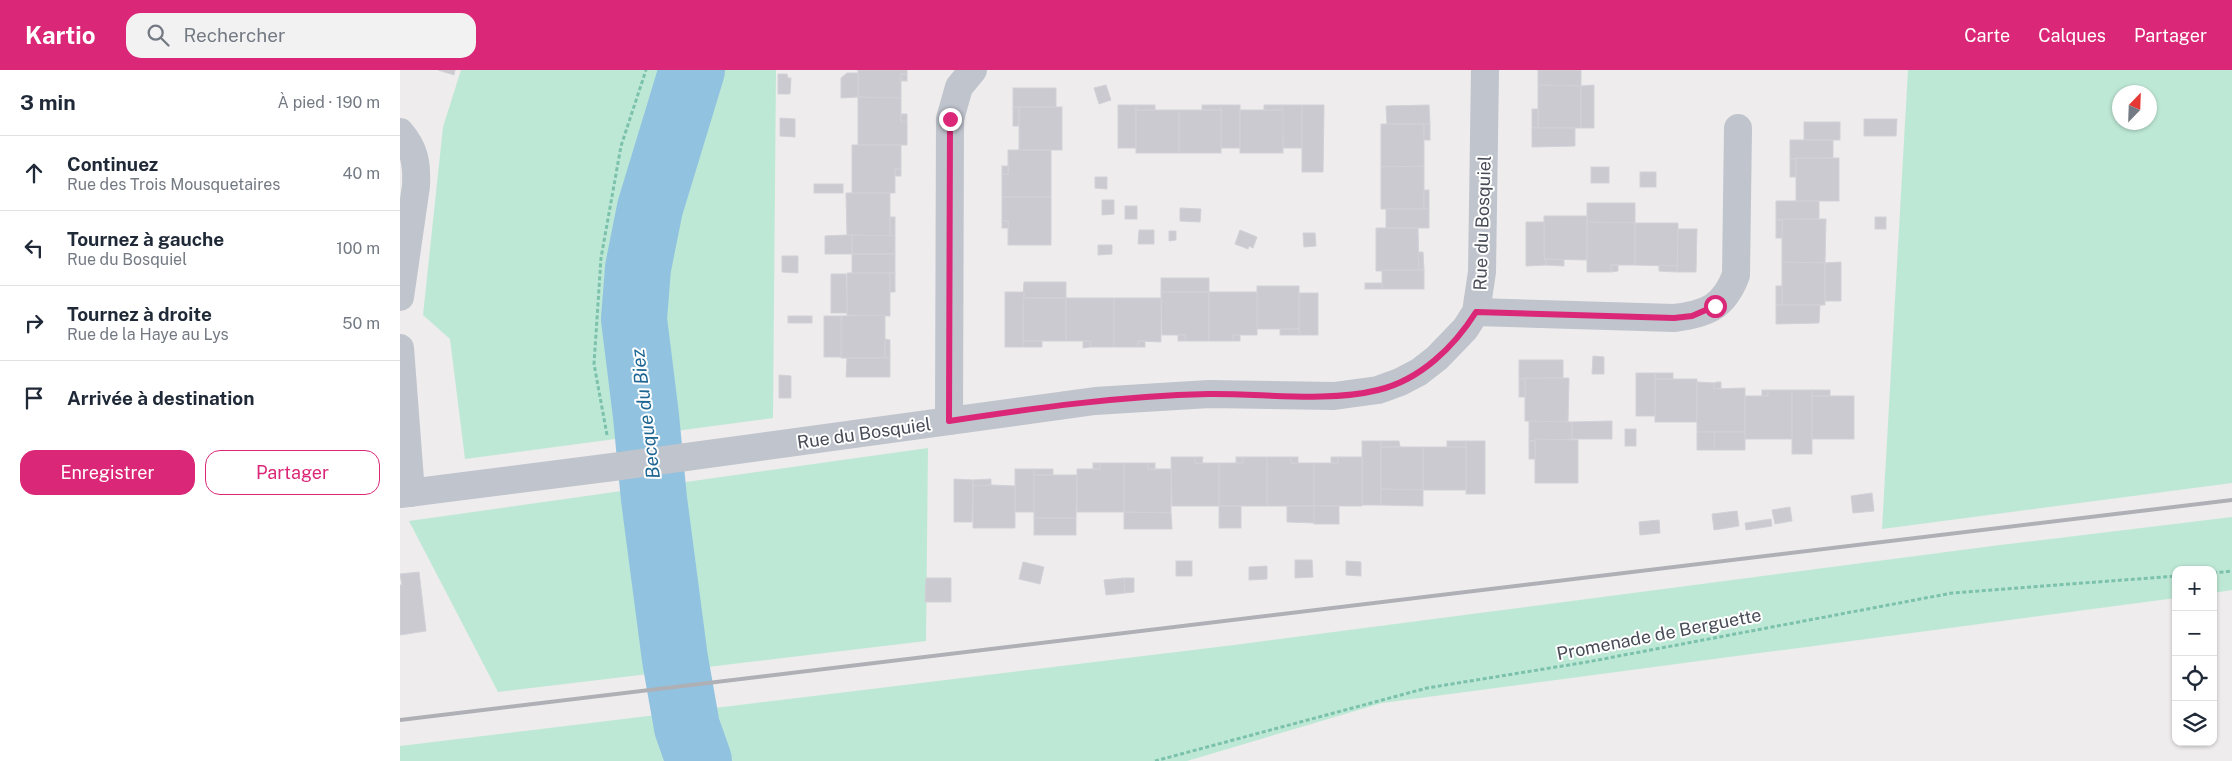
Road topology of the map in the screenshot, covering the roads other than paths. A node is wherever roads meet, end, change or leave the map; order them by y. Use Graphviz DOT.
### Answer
graph roads {
  1 [pos="973,70"];
  2 [pos="1485,70"];
  3 [pos="1738,128"];
  4 [pos="400,132"];
  5 [pos="400,297"];
  6 [pos="1476,312"];
  7 [pos="400,348"];
  8 [pos="949,421"];
  9 [pos="406,493"];
  1 -- 8 [label="street"];
  2 -- 6 [label="street, Rue du Bosquiel"];
  3 -- 6 [label="street"];
  4 -- 5 [label="street"];
  6 -- 8 [label="street, Rue du Bosquiel"];
  7 -- 9 [label="street"];
  8 -- 9 [label="street, Rue du Bosquiel"];
}
